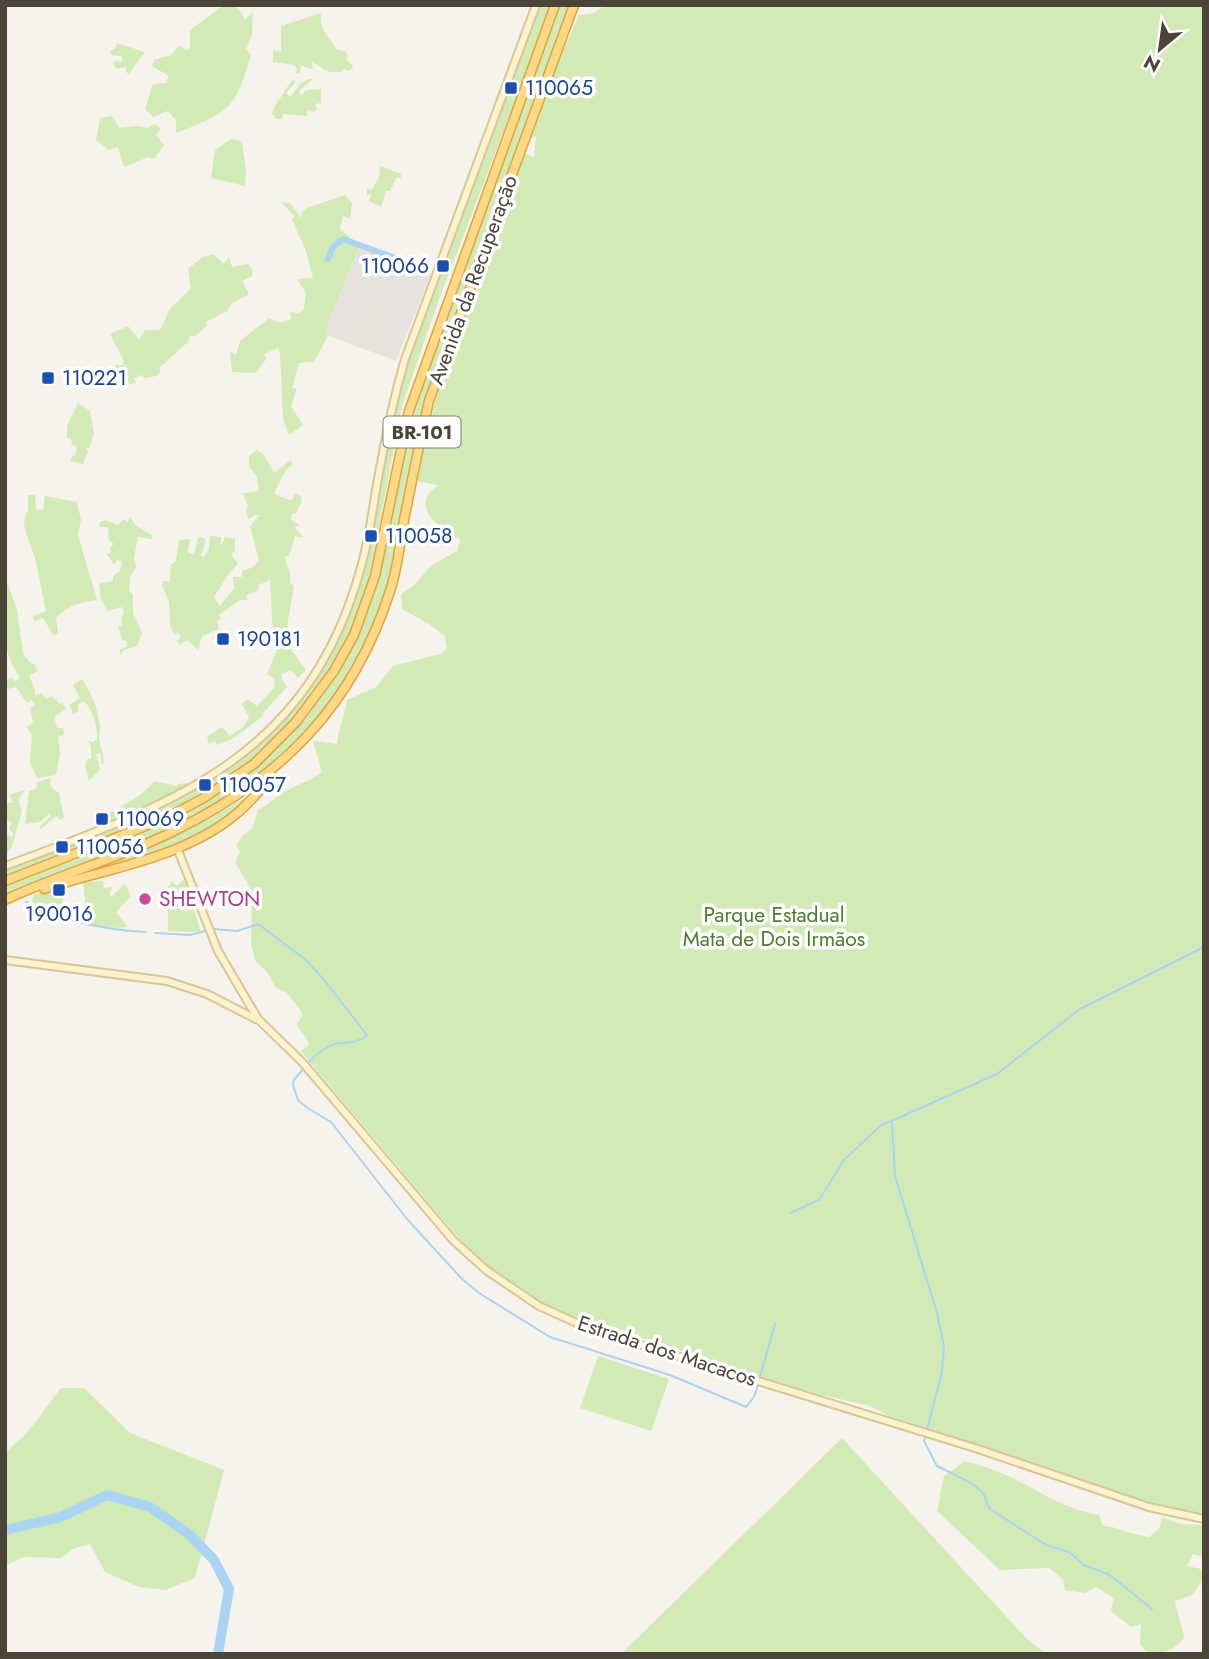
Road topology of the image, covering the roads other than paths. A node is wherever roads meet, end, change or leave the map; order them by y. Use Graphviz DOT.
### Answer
graph roads {
  1 [pos="536,5"];
  2 [pos="555,5"];
  3 [pos="574,5"];
  4 [pos="287,757"];
  5 [pos="177,848"];
  6 [pos="5,866"];
  7 [pos="5,881"];
  8 [pos="18,894"];
  9 [pos="5,900"];
  10 [pos="5,960"];
  11 [pos="258,1019"];
  12 [pos="1204,1519"];
  1 -- 6 [label="main road, Avenida da Recuperação"];
  2 -- 7 [label="highway, Avenida da Recuperação / BR-101"];
  3 -- 4 [label="highway, Avenida da Recuperação / BR-101"];
  4 -- 5 [label="highway"];
  4 -- 8 [label="highway, Avenida da Recuperação / BR-101"];
  5 -- 8 [label="highway"];
  5 -- 11 [label="main road, Estrada dos Macacos"];
  8 -- 9 [label="highway, Avenida da Recuperação / BR-101"];
  10 -- 11 [label="main road"];
  11 -- 12 [label="main road, Estrada dos Macacos"];
}
